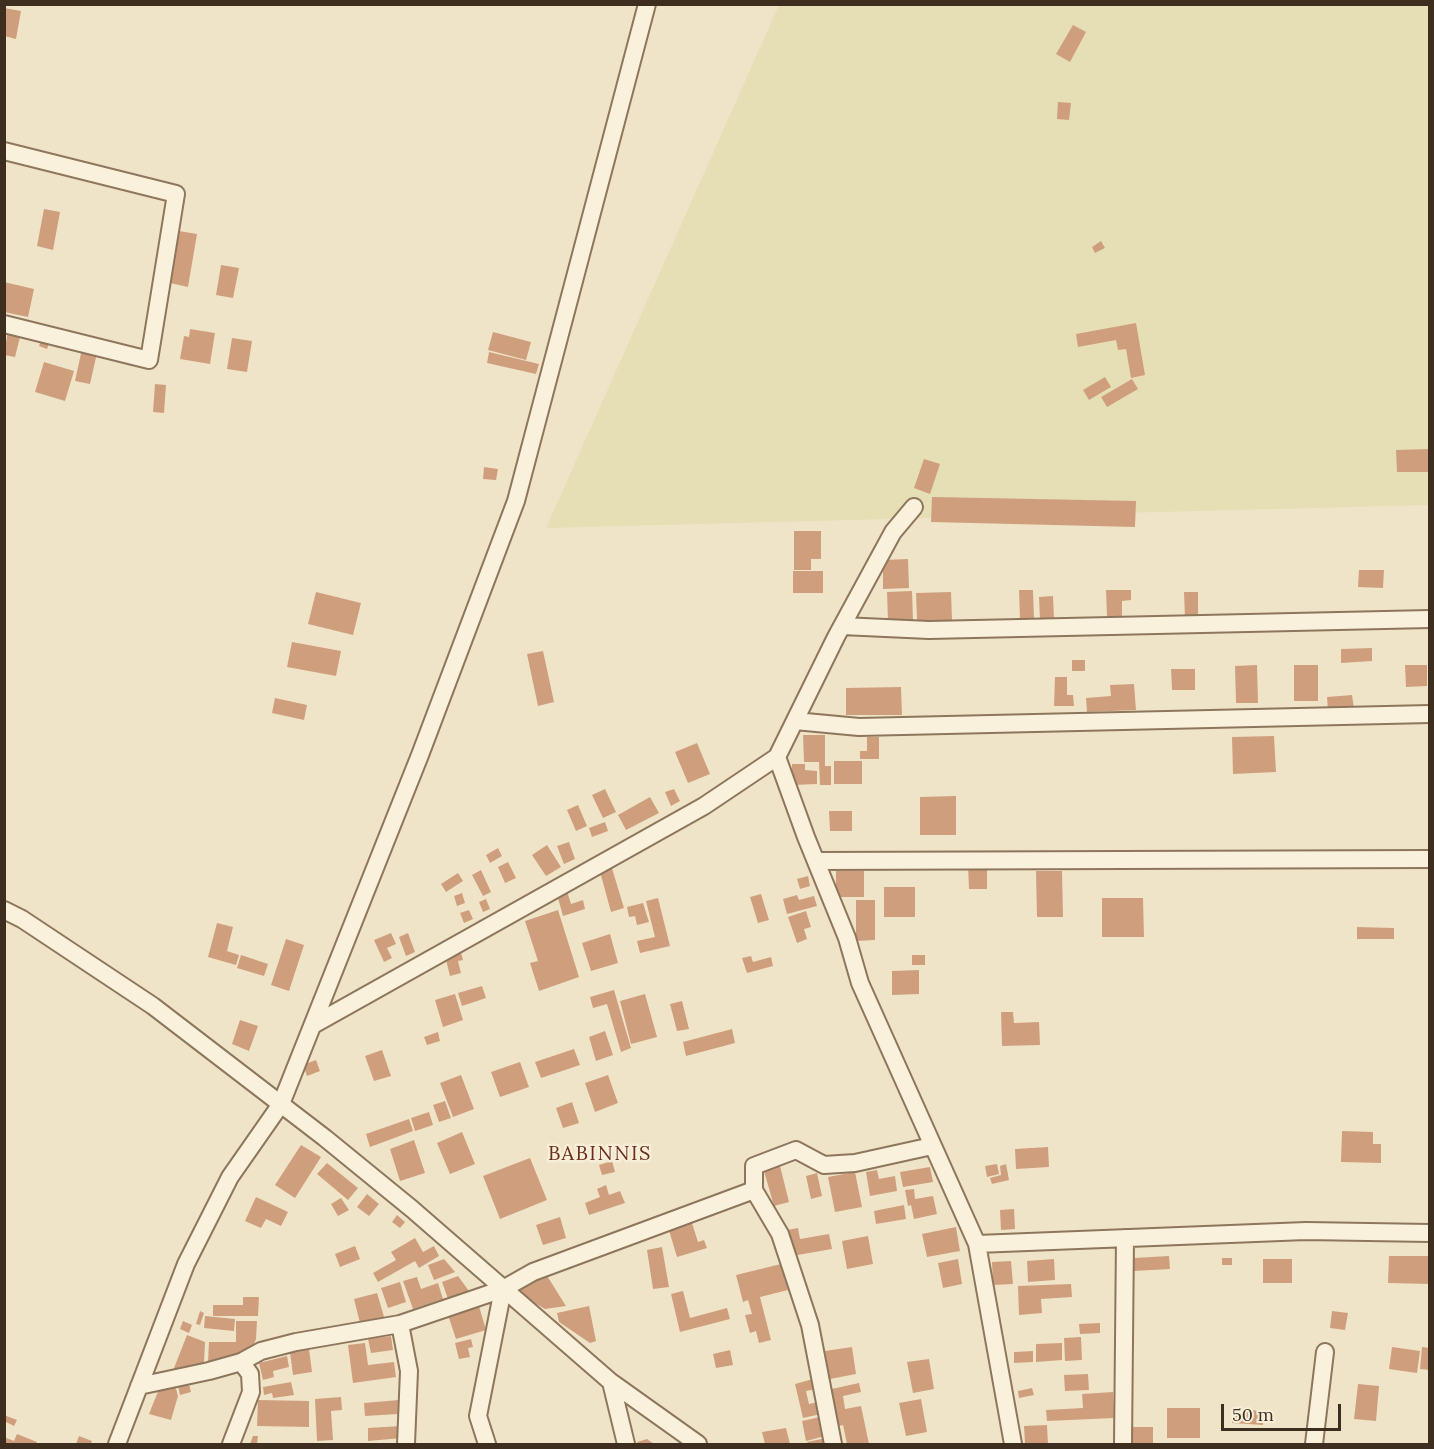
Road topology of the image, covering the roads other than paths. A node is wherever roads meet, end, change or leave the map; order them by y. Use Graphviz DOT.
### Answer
graph roads {
  1 [pos="647,4"];
  2 [pos="4,151"];
  3 [pos="4,324"];
  4 [pos="914,507"];
  5 [pos="1430,619"];
  6 [pos="842,626"];
  7 [pos="1430,714"];
  8 [pos="795,721"];
  9 [pos="777,757"];
  10 [pos="1430,859"];
  11 [pos="816,861"];
  12 [pos="4,910"];
  13 [pos="313,1024"];
  14 [pos="281,1104"];
  15 [pos="932,1146"];
  16 [pos="754,1190"];
  17 [pos="1430,1233"];
  18 [pos="1125,1238"];
  19 [pos="977,1244"];
  20 [pos="503,1289"];
  21 [pos="400,1324"];
  22 [pos="1325,1352"];
  23 [pos="241,1362"];
  24 [pos="611,1382"];
  25 [pos="140,1386"];
  26 [pos="117,1444"];
  27 [pos="231,1444"];
  28 [pos="406,1444"];
  29 [pos="487,1444"];
  30 [pos="626,1444"];
  31 [pos="698,1444"];
  32 [pos="833,1444"];
  33 [pos="1013,1444"];
  34 [pos="1124,1444"];
  35 [pos="1314,1444"];
  1 -- 13 [label="street"];
  2 -- 3 [label="street"];
  4 -- 6 [label="street"];
  5 -- 6 [label="street"];
  6 -- 8 [label="street"];
  7 -- 8 [label="street"];
  8 -- 9 [label="street"];
  9 -- 11 [label="street"];
  9 -- 13 [label="street"];
  10 -- 11 [label="street"];
  11 -- 15 [label="street"];
  12 -- 14 [label="street"];
  13 -- 14 [label="street"];
  14 -- 20 [label="street"];
  14 -- 25 [label="street"];
  15 -- 16 [label="street"];
  15 -- 19 [label="street"];
  16 -- 20 [label="street"];
  16 -- 32 [label="street"];
  17 -- 18 [label="street"];
  18 -- 19 [label="street"];
  18 -- 34 [label="street"];
  19 -- 33 [label="street"];
  20 -- 21 [label="street"];
  20 -- 24 [label="street"];
  20 -- 29 [label="street"];
  21 -- 23 [label="street"];
  21 -- 28 [label="street"];
  22 -- 35 [label="street"];
  23 -- 25 [label="street"];
  23 -- 27 [label="street"];
  24 -- 30 [label="street"];
  24 -- 31 [label="street"];
  25 -- 26 [label="street"];
}
